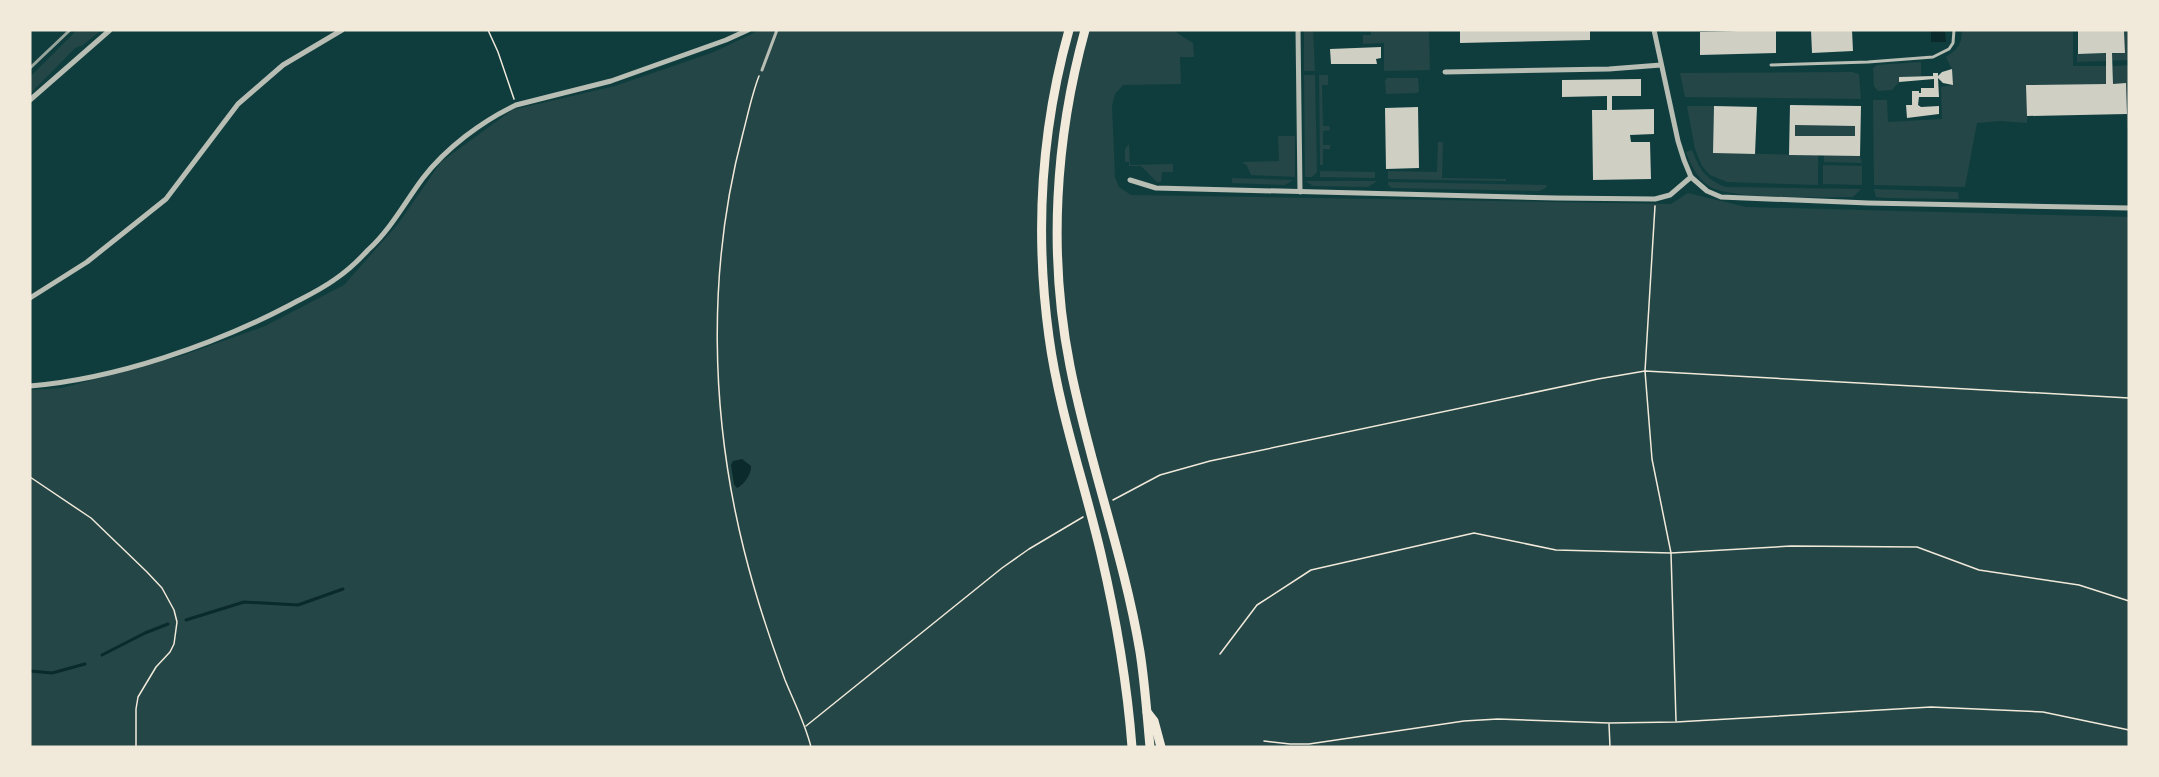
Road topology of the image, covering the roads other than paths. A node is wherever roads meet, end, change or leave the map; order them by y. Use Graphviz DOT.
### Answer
graph roads {
  1 [pos="110,30"];
  2 [pos="342,30"];
  3 [pos="748,30"];
  4 [pos="777,30"];
  5 [pos="1069,30"];
  6 [pos="1085,30"];
  7 [pos="1298,30"];
  8 [pos="1654,30"];
  9 [pos="1954,30"];
  10 [pos="1661,65"];
  11 [pos="1771,65"];
  12 [pos="762,70"];
  13 [pos="1446,72"];
  14 [pos="30,100"];
  15 [pos="1691,177"];
  16 [pos="1130,180"];
  17 [pos="1300,192"];
  18 [pos="2129,208"];
  19 [pos="30,297"];
  20 [pos="30,386"];
  21 [pos="1147,712"];
  22 [pos="1132,747"];
  23 [pos="1150,747"];
  24 [pos="1161,747"];
  1 -- 14 [label="street"];
  2 -- 19 [label="street"];
  3 -- 20 [label="street"];
  4 -- 12 [label="lane"];
  5 -- 22 [label="highway"];
  6 -- 21 [label="highway"];
  7 -- 17 [label="street"];
  8 -- 10 [label="street"];
  9 -- 11 [label="lane"];
  10 -- 13 [label="street"];
  10 -- 15 [label="street"];
  15 -- 17 [label="street"];
  15 -- 18 [label="street"];
  16 -- 17 [label="street"];
  21 -- 23 [label="highway"];
  21 -- 24 [label="highway"];
}
